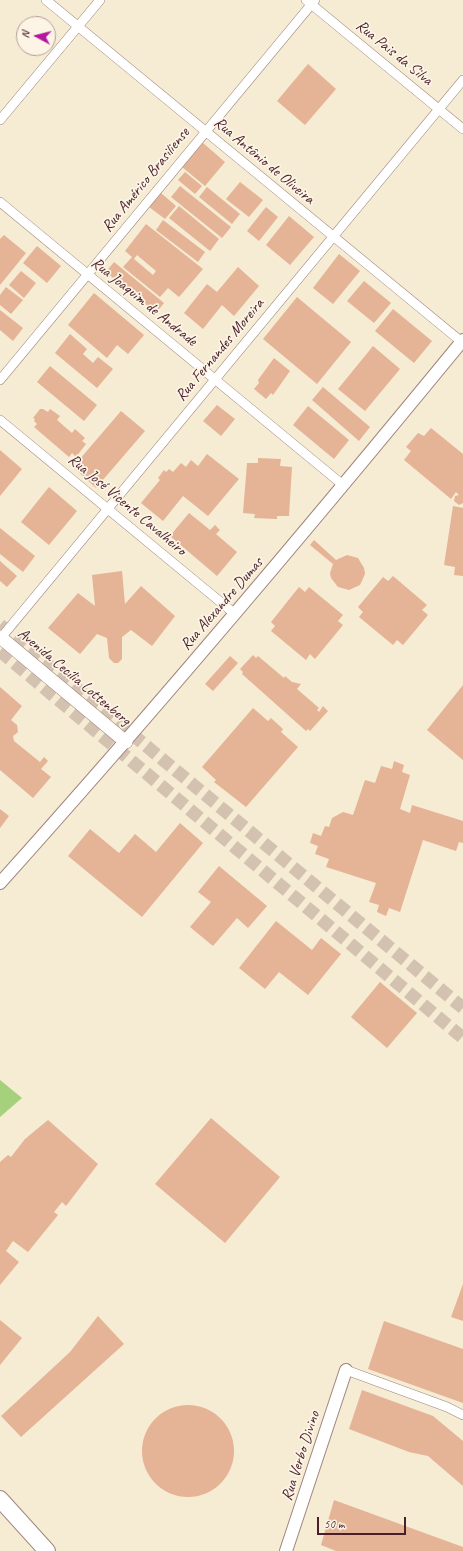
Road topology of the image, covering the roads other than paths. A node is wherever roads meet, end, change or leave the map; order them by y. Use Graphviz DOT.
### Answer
graph roads {
  1 [pos="46,0"];
  2 [pos="100,0"];
  3 [pos="311,1"];
  4 [pos="78,26"];
  5 [pos="463,80"];
  6 [pos="439,109"];
  7 [pos="0,120"];
  8 [pos="463,129"];
  9 [pos="205,132"];
  10 [pos="0,202"];
  11 [pos="333,237"];
  12 [pos="88,275"];
  13 [pos="462,342"];
  14 [pos="214,379"];
  15 [pos="0,380"];
  16 [pos="0,420"];
  17 [pos="343,485"];
  18 [pos="109,508"];
  19 [pos="235,614"];
  20 [pos="0,638"];
  21 [pos="126,742"];
  22 [pos="0,883"];
  23 [pos="346,1370"];
  24 [pos="463,1415"];
  25 [pos="0,1499"];
  26 [pos="47,1551"];
  27 [pos="286,1551"];
  1 -- 4 [label="street, Rua Antônio de Oliveira"];
  2 -- 4 [label="street"];
  3 -- 6 [label="street, Rua Pais da Silva"];
  3 -- 9 [label="street, Rua Américo Brasiliense"];
  4 -- 7 [label="street"];
  4 -- 9 [label="street, Rua Antônio de Oliveira"];
  5 -- 6 [label="street, Rua Fernandes Moreira"];
  6 -- 8 [label="street, Rua Pais da Silva"];
  6 -- 11 [label="street, Rua Fernandes Moreira"];
  9 -- 11 [label="street, Rua Antônio de Oliveira"];
  9 -- 12 [label="street, Rua Américo Brasiliense"];
  10 -- 12 [label="street, Rua Joaquim de Andrade"];
  11 -- 13 [label="street, Rua Antônio de Oliveira"];
  11 -- 14 [label="street, Rua Fernandes Moreira"];
  12 -- 14 [label="street, Rua Joaquim de Andrade"];
  12 -- 15 [label="street, Rua Américo Brasiliense"];
  13 -- 17 [label="street, Rua Alexandre Dumas"];
  14 -- 17 [label="street, Rua Joaquim de Andrade"];
  14 -- 18 [label="street, Rua Fernandes Moreira"];
  16 -- 18 [label="street, Rua José Vicente Cavalheiro"];
  17 -- 19 [label="street, Rua Alexandre Dumas"];
  18 -- 19 [label="street, Rua José Vicente Cavalheiro"];
  18 -- 20 [label="street, Rua Fernandes Moreira"];
  19 -- 21 [label="street, Rua Alexandre Dumas"];
  20 -- 21 [label="main road, Avenida Cecília Lottenberg"];
  21 -- 22 [label="street, Rua Alexandre Dumas"];
  23 -- 24 [label="street"];
  23 -- 27 [label="street, Rua Verbo Divino"];
  25 -- 26 [label="highway"];
}
